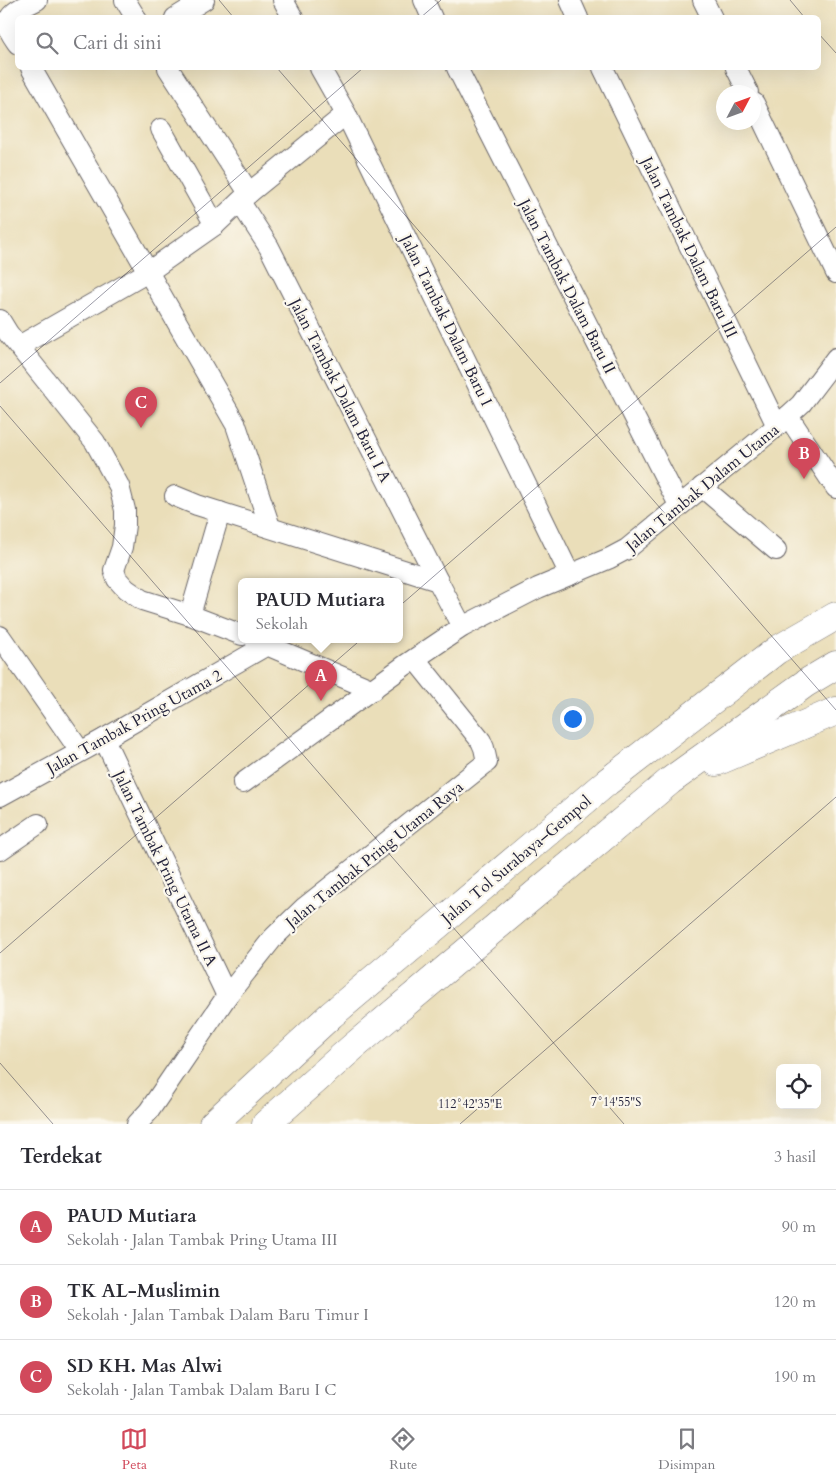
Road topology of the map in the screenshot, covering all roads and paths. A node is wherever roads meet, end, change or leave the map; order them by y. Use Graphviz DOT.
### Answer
graph roads {
  1 [pos="37,0"];
  2 [pos="125,0"];
  3 [pos="204,0"];
  4 [pos="283,0"];
  5 [pos="424,0"];
  6 [pos="570,0"];
  7 [pos="703,0"];
  8 [pos="134,15"];
  9 [pos="180,15"];
  10 [pos="290,15"];
  11 [pos="431,15"];
  12 [pos="577,15"];
  13 [pos="710,15"];
  14 [pos="15,39"];
  15 [pos="32,70"];
  16 [pos="169,70"];
  17 [pos="321,70"];
  18 [pos="459,70"];
  19 [pos="604,70"];
  20 [pos="737,70"];
  21 [pos="744,85"];
  22 [pos="346,114"];
  23 [pos="761,118"];
  24 [pos="161,129"];
  25 [pos="245,198"];
  26 [pos="215,225"];
  27 [pos="148,272"];
  28 [pos="836,273"];
  29 [pos="0,320"];
  30 [pos="19,346"];
  31 [pos="836,358"];
  32 [pos="782,421"];
  33 [pos="702,487"];
  34 [pos="836,488"];
  35 [pos="176,496"];
  36 [pos="679,505"];
  37 [pos="220,512"];
  38 [pos="270,527"];
  39 [pos="776,550"];
  40 [pos="570,575"];
  41 [pos="438,581"];
  42 [pos="836,604"];
  43 [pos="190,615"];
  44 [pos="836,616"];
  45 [pos="462,627"];
  46 [pos="238,633"];
  47 [pos="0,636"];
  48 [pos="259,643"];
  49 [pos="263,643"];
  50 [pos="777,650"];
  51 [pos="415,660"];
  52 [pos="836,665"];
  53 [pos="373,690"];
  54 [pos="836,710"];
  55 [pos="104,739"];
  56 [pos="80,751"];
  57 [pos="670,781"];
  58 [pos="242,783"];
  59 [pos="0,796"];
  60 [pos="38,824"];
  61 [pos="0,850"];
  62 [pos="228,996"];
  63 [pos="137,1124"];
  64 [pos="213,1124"];
  65 [pos="266,1124"];
  1 -- 14 [label="street"];
  2 -- 8 [label="street"];
  3 -- 9 [label="street"];
  4 -- 10 [label="street"];
  5 -- 11 [label="street"];
  6 -- 12 [label="street"];
  7 -- 13 [label="street"];
  15 -- 27 [label="street"];
  16 -- 25 [label="street, Jalan Tambak Dalam Baru I A"];
  17 -- 22 [label="street, Jalan Tambak Dalam Baru I"];
  18 -- 36 [label="street, Jalan Tambak Dalam Baru II"];
  19 -- 32 [label="street, Jalan Tambak Dalam Baru III"];
  20 -- 21 [label="street"];
  22 -- 25 [label="street"];
  22 -- 40 [label="street, Jalan Tambak Dalam Baru I"];
  23 -- 28 [label="street"];
  24 -- 26 [label="street"];
  25 -- 26 [label="street"];
  25 -- 41 [label="street, Jalan Tambak Dalam Baru I A"];
  26 -- 27 [label="street"];
  27 -- 30 [label="street"];
  27 -- 38 [label="street"];
  29 -- 30 [label="street"];
  30 -- 43 [label="street"];
  31 -- 32 [label="street, Jalan Tambak Dalam Utama"];
  32 -- 33 [label="street, Jalan Tambak Dalam Utama"];
  32 -- 34 [label="street, Jalan Tambak Dalam Baru III"];
  33 -- 36 [label="street, Jalan Tambak Dalam Utama"];
  33 -- 39 [label="street"];
  35 -- 37 [label="street"];
  36 -- 40 [label="street, Jalan Tambak Dalam Utama"];
  37 -- 38 [label="street"];
  37 -- 43 [label="street"];
  38 -- 41 [label="street"];
  40 -- 45 [label="street, Jalan Tambak Dalam Utama"];
  41 -- 45 [label="street, Jalan Tambak Dalam Baru I A"];
  42 -- 50 [label="highway"];
  43 -- 46 [label="street"];
  44 -- 50 [label="highway, Jalan Tol Surabaya–Gempol"];
  45 -- 51 [label="street, Jalan Tambak Dalam Utama"];
  47 -- 56 [label="street"];
  48 -- 55 [label="street, Jalan Tambak Pring Utama 2"];
  49 -- 53 [label="street"];
  50 -- 64 [label="highway, Jalan Tol Surabaya–Gempol"];
  51 -- 53 [label="street, Jalan Tambak Dalam Utama"];
  51 -- 62 [label="street, Jalan Tambak Pring Utama Raya"];
  52 -- 57 [label="highway"];
  53 -- 58 [label="street, Jalan Tambak Dalam Utama"];
  54 -- 57 [label="highway"];
  55 -- 56 [label="street, Jalan Tambak Pring Utama 2"];
  55 -- 62 [label="street, Jalan Tambak Pring Utama II A"];
  56 -- 59 [label="street, Jalan Tambak Pring Utama 2"];
  57 -- 65 [label="highway"];
  60 -- 61 [label="street"];
  62 -- 63 [label="street, Jalan Tambak Pring Utama Raya"];
}
